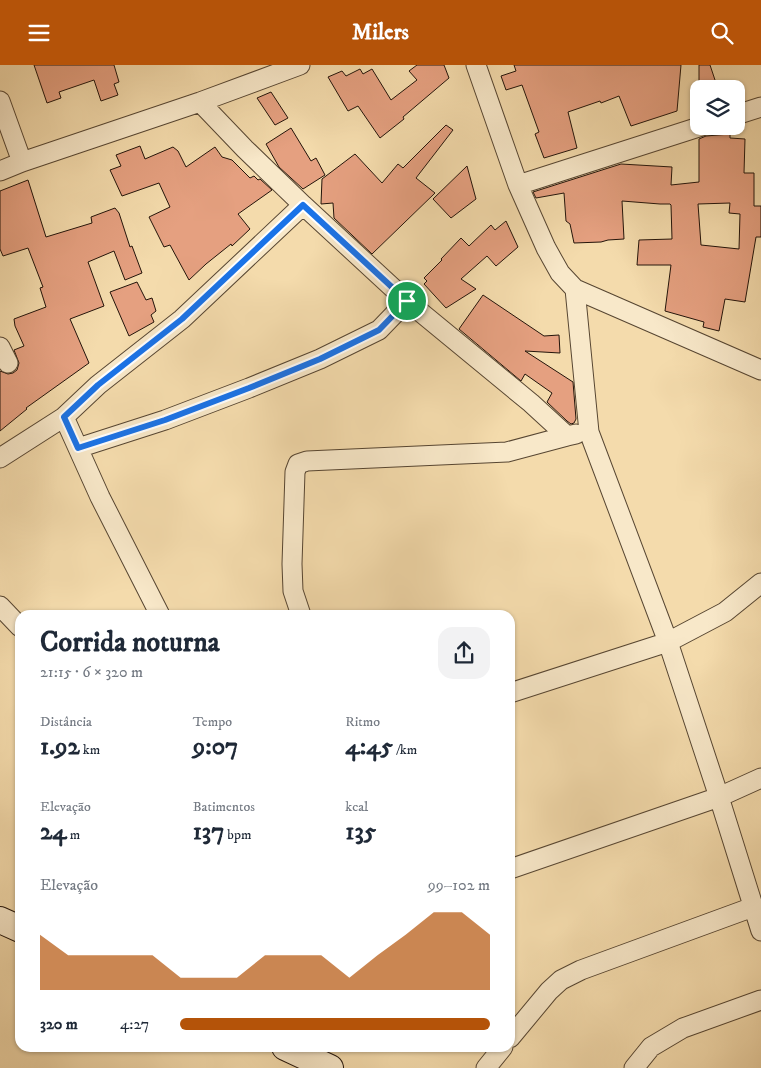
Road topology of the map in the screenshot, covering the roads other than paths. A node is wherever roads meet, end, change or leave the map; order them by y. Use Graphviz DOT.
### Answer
graph roads {
  1 [pos="300,65"];
  2 [pos="476,65"];
  3 [pos="0,101"];
  4 [pos="200,102"];
  5 [pos="761,107"];
  6 [pos="745,112"];
  7 [pos="690,130"];
  8 [pos="22,162"];
  9 [pos="0,171"];
  10 [pos="518,185"];
  11 [pos="303,205"];
  12 [pos="575,289"];
  13 [pos="407,301"];
  14 [pos="761,370"];
  15 [pos="64,417"];
  16 [pos="589,433"];
  17 [pos="566,436"];
  18 [pos="78,448"];
  19 [pos="0,458"];
  20 [pos="761,583"];
  21 [pos="0,606"];
  22 [pos="157,610"];
  23 [pos="299,610"];
  24 [pos="15,622"];
  25 [pos="668,642"];
  26 [pos="515,691"];
  27 [pos="761,778"];
  28 [pos="719,797"];
  29 [pos="515,867"];
  30 [pos="753,907"];
  31 [pos="0,920"];
  32 [pos="15,927"];
  33 [pos="761,931"];
  34 [pos="761,999"];
  35 [pos="515,1033"];
  36 [pos="301,1052"];
  37 [pos="499,1052"];
  38 [pos="330,1068"];
  39 [pos="486,1068"];
  40 [pos="634,1068"];
  1 -- 4 [label="street"];
  2 -- 10 [label="street"];
  3 -- 8 [label="street"];
  4 -- 8 [label="street"];
  4 -- 11 [label="street"];
  5 -- 6 [label="street"];
  7 -- 10 [label="street"];
  8 -- 9 [label="street"];
  10 -- 12 [label="street"];
  11 -- 13 [label="street"];
  11 -- 15 [label="street"];
  12 -- 14 [label="street"];
  12 -- 16 [label="street"];
  13 -- 17 [label="street"];
  13 -- 18 [label="street"];
  15 -- 18 [label="street"];
  15 -- 19 [label="street"];
  16 -- 17 [label="street"];
  16 -- 25 [label="street"];
  17 -- 23 [label="street"];
  18 -- 22 [label="street"];
  20 -- 25 [label="street"];
  21 -- 24 [label="street"];
  25 -- 26 [label="street"];
  25 -- 28 [label="street"];
  27 -- 28 [label="street"];
  28 -- 29 [label="street"];
  28 -- 30 [label="street"];
  30 -- 33 [label="street"];
  30 -- 35 [label="street"];
  31 -- 32 [label="main road"];
  34 -- 40 [label="street"];
  36 -- 38 [label="main road"];
  37 -- 39 [label="street"];
}
